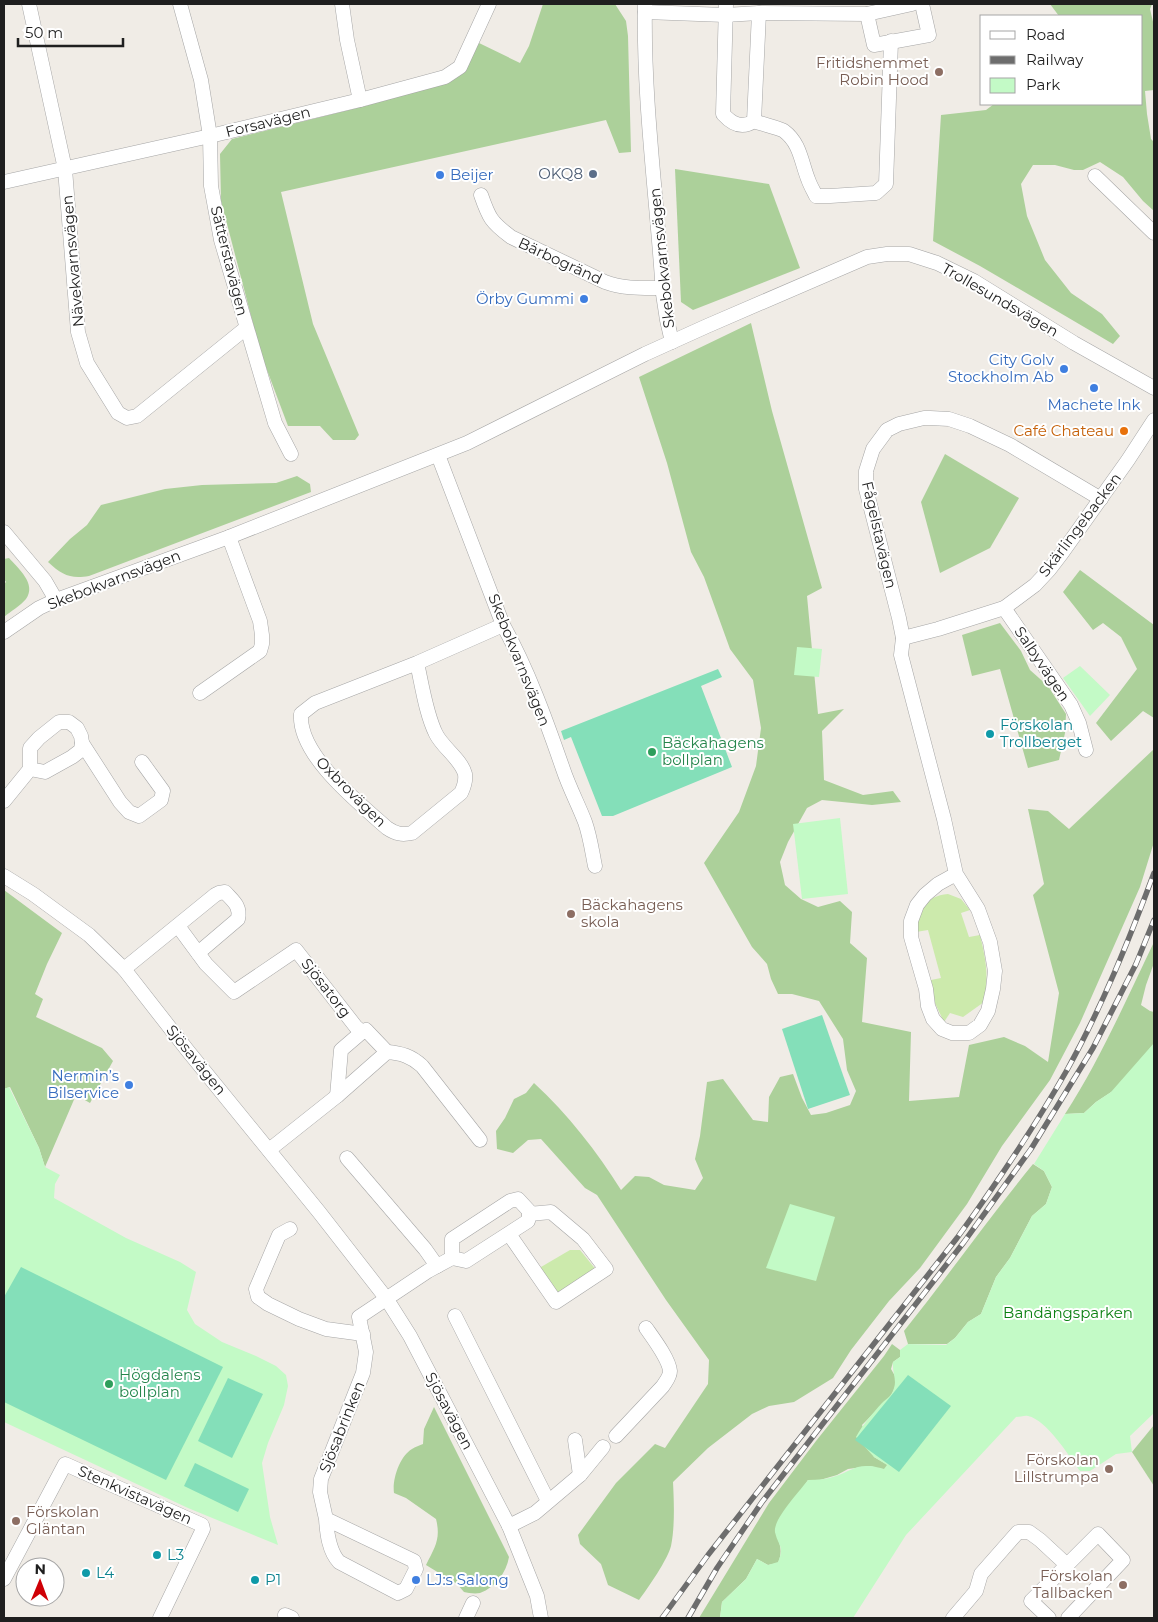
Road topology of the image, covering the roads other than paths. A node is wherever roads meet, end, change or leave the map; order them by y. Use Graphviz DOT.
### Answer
graph roads {
  1 [pos="29,4"];
  2 [pos="180,4"];
  3 [pos="342,4"];
  4 [pos="489,4"];
  5 [pos="912,4"];
  6 [pos="922,4"];
  7 [pos="645,8"];
  8 [pos="726,9"];
  9 [pos="759,13"];
  10 [pos="867,14"];
  11 [pos="891,41"];
  12 [pos="360,100"];
  13 [pos="754,121"];
  14 [pos="210,136"];
  15 [pos="65,169"];
  16 [pos="1095,176"];
  17 [pos="4,182"];
  18 [pos="481,195"];
  19 [pos="1154,233"];
  20 [pos="663,288"];
  21 [pos="246,328"];
  22 [pos="672,342"];
  23 [pos="1154,388"];
  24 [pos="1154,420"];
  25 [pos="291,454"];
  26 [pos="438,455"];
  27 [pos="1101,498"];
  28 [pos="4,532"];
  29 [pos="229,537"];
  30 [pos="56,600"];
  31 [pos="1004,608"];
  32 [pos="503,625"];
  33 [pos="4,632"];
  34 [pos="902,638"];
  35 [pos="417,663"];
  36 [pos="200,693"];
  37 [pos="82,743"];
  38 [pos="1086,750"];
  39 [pos="142,762"];
  40 [pos="30,769"];
  41 [pos="4,801"];
  42 [pos="595,866"];
  43 [pos="956,874"];
  44 [pos="4,876"];
  45 [pos="178,926"];
  46 [pos="198,953"];
  47 [pos="124,969"];
  48 [pos="362,1032"];
  49 [pos="387,1052"];
  50 [pos="337,1096"];
  51 [pos="480,1140"];
  52 [pos="269,1150"];
  53 [pos="347,1158"];
  54 [pos="530,1214"];
  55 [pos="290,1229"];
  56 [pos="509,1234"];
  57 [pos="452,1258"];
  58 [pos="437,1266"];
  59 [pos="386,1298"];
  60 [pos="455,1316"];
  61 [pos="646,1328"];
  62 [pos="363,1334"];
  63 [pos="616,1436"];
  64 [pos="575,1440"];
  65 [pos="603,1447"];
  66 [pos="580,1475"];
  67 [pos="548,1501"];
  68 [pos="326,1520"];
  69 [pos="509,1526"];
  70 [pos="1067,1565"];
  71 [pos="4,1579"];
  72 [pos="474,1603"];
  73 [pos="962,1615"];
  74 [pos="160,1618"];
  75 [pos="466,1618"];
  76 [pos="541,1618"];
  77 [pos="1049,1618"];
  78 [pos="1068,1618"];
  1 -- 15 [label="street, Nävekvarnsvägen"];
  2 -- 14 [label="street, Sätterstavägen"];
  3 -- 12 [label="street"];
  4 -- 12 [label="street, Forsavägen"];
  5 -- 10 [label="street"];
  6 -- 11 [label="street"];
  7 -- 8 [label="street"];
  7 -- 20 [label="street, Skebokvarnsvägen"];
  8 -- 9 [label="street"];
  8 -- 13 [label="street"];
  9 -- 10 [label="street"];
  9 -- 13 [label="street"];
  10 -- 11 [label="street"];
  11 -- 13 [label="street"];
  12 -- 14 [label="street, Forsavägen"];
  14 -- 15 [label="street, Forsavägen"];
  14 -- 21 [label="street, Sätterstavägen"];
  15 -- 17 [label="street, Forsavägen"];
  15 -- 21 [label="street, Nävekvarnsvägen"];
  16 -- 19 [label="street"];
  18 -- 20 [label="street, Bärbogränd"];
  20 -- 22 [label="street, Skebokvarnsvägen"];
  21 -- 25 [label="street, Sätterstavägen"];
  22 -- 23 [label="street, Trollesundsvägen"];
  22 -- 26 [label="street, Skebokvarnsvägen"];
  24 -- 27 [label="street, Skärlingebacken"];
  26 -- 29 [label="street, Skebokvarnsvägen"];
  26 -- 32 [label="street, Skebokvarnsvägen"];
  27 -- 31 [label="street, Skärlingebacken"];
  27 -- 34 [label="street, Fågelstavägen"];
  28 -- 30 [label="street"];
  29 -- 30 [label="street, Skebokvarnsvägen"];
  29 -- 36 [label="street"];
  30 -- 33 [label="street, Skebokvarnsvägen"];
  31 -- 34 [label="street, Skärlingebacken"];
  31 -- 38 [label="street, Salbyvägen"];
  32 -- 35 [label="street, Oxbrovägen"];
  32 -- 42 [label="street, Skebokvarnsvägen"];
  34 -- 43 [label="street, Fågelstavägen"];
  35 -- 35 [label="street, Oxbrovägen"];
  37 -- 39 [label="street"];
  37 -- 40 [label="street"];
  37 -- 40 [label="street"];
  40 -- 41 [label="street"];
  43 -- 43 [label="street, Fågelstavägen"];
  44 -- 47 [label="street, Sjösavägen"];
  45 -- 46 [label="street, Sjösatorg"];
  45 -- 46 [label="street"];
  45 -- 47 [label="street"];
  46 -- 48 [label="street, Sjösatorg"];
  47 -- 52 [label="street, Sjösavägen"];
  48 -- 49 [label="street, Sjösatorg"];
  48 -- 50 [label="street"];
  49 -- 50 [label="street"];
  49 -- 51 [label="street"];
  50 -- 52 [label="street"];
  52 -- 59 [label="street, Sjösavägen"];
  53 -- 58 [label="street"];
  54 -- 56 [label="street"];
  54 -- 56 [label="street"];
  54 -- 57 [label="street"];
  55 -- 62 [label="street"];
  56 -- 57 [label="street"];
  57 -- 58 [label="street"];
  58 -- 59 [label="street"];
  59 -- 62 [label="street, Sjösabrinken"];
  59 -- 69 [label="street, Sjösavägen"];
  60 -- 67 [label="street"];
  61 -- 63 [label="street"];
  62 -- 68 [label="street, Sjösabrinken"];
  64 -- 66 [label="street"];
  65 -- 66 [label="street"];
  66 -- 67 [label="street"];
  67 -- 69 [label="street"];
  68 -- 68 [label="street, Sjösabrinken"];
  69 -- 76 [label="street, Sjösavägen"];
  70 -- 73 [label="street"];
  70 -- 77 [label="street"];
  70 -- 78 [label="street"];
  71 -- 74 [label="street, Stenkvistavägen"];
  72 -- 75 [label="street"];
}
